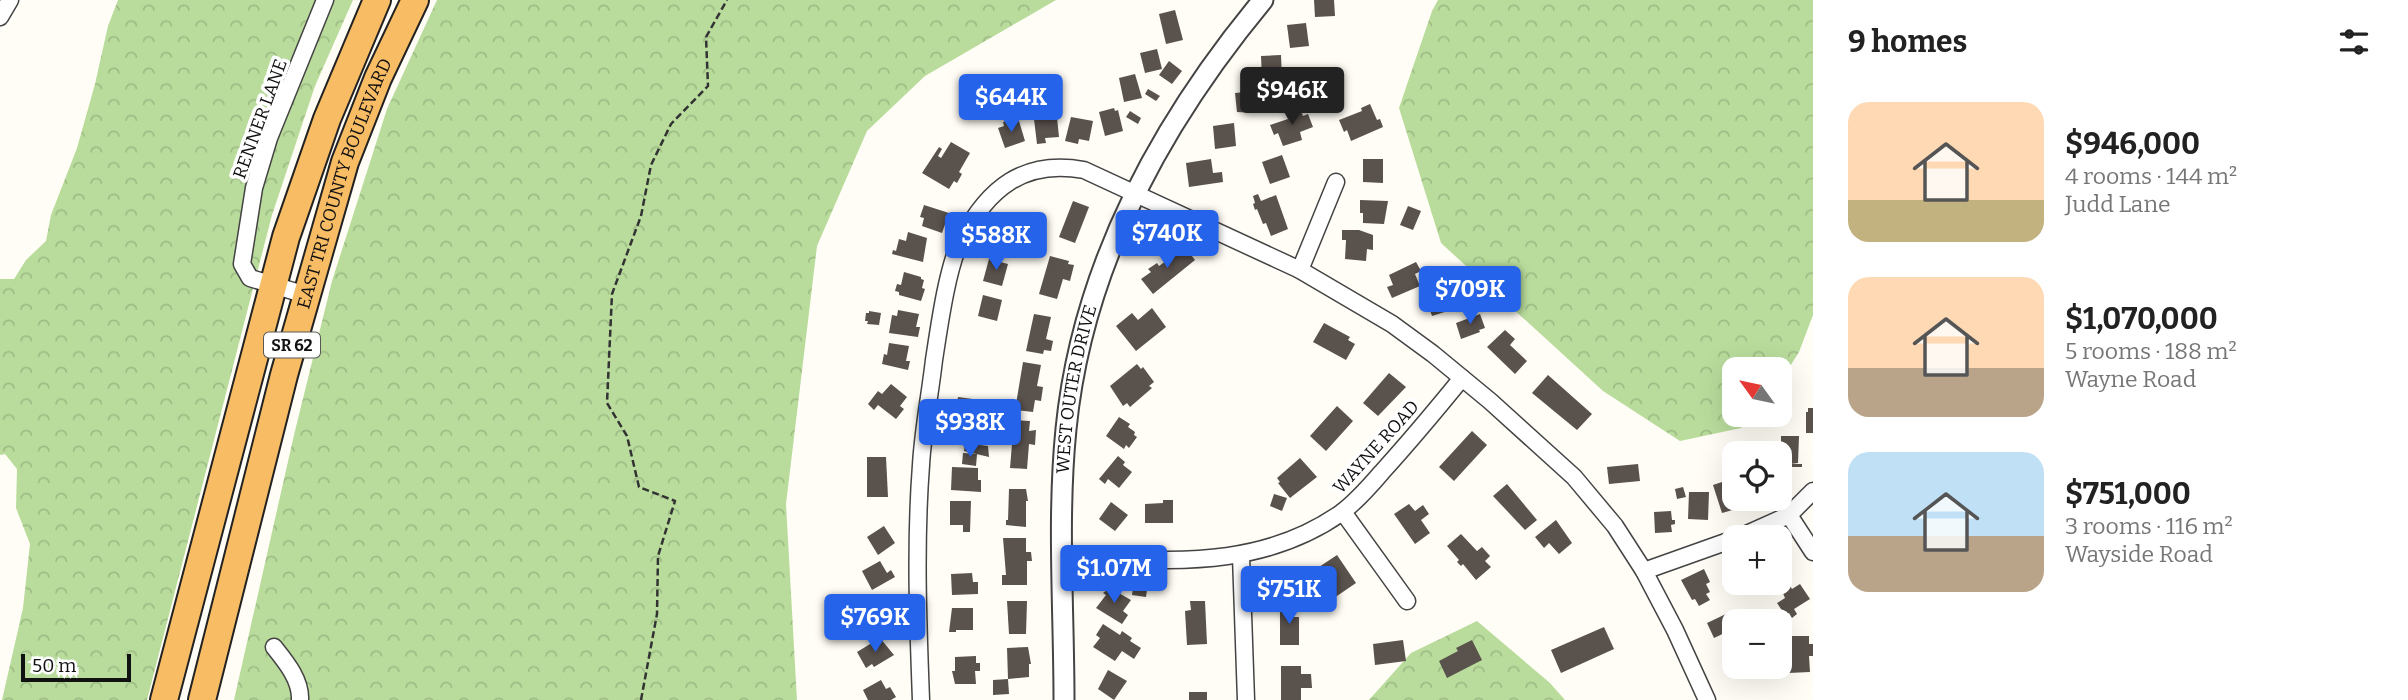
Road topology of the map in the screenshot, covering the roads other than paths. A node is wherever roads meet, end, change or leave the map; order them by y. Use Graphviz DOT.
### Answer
graph roads {
  1 [pos="10,0"];
  2 [pos="326,0"];
  3 [pos="377,0"];
  4 [pos="415,0"];
  5 [pos="1263,0"];
  6 [pos="0,17"];
  7 [pos="1336,183"];
  8 [pos="1135,193"];
  9 [pos="1300,270"];
  10 [pos="273,287"];
  11 [pos="306,295"];
  12 [pos="1462,378"];
  13 [pos="1813,491"];
  14 [pos="1343,512"];
  15 [pos="1788,515"];
  16 [pos="1766,525"];
  17 [pos="1722,543"];
  18 [pos="1813,551"];
  19 [pos="1241,556"];
  20 [pos="1062,558"];
  21 [pos="1644,570"];
  22 [pos="1407,601"];
  23 [pos="274,646"];
  24 [pos="163,700"];
  25 [pos="202,700"];
  26 [pos="300,700"];
  27 [pos="920,700"];
  28 [pos="1064,700"];
  29 [pos="1246,700"];
  30 [pos="1707,700"];
  1 -- 6 [label="street"];
  2 -- 10 [label="street, RENNER LANE"];
  3 -- 10 [label="highway, EAST TRI COUNTY BOULEVARD / SR 62"];
  4 -- 11 [label="highway, EAST TRI COUNTY BOULEVARD / SR 62"];
  5 -- 8 [label="street, WEST OUTER DRIVE"];
  7 -- 9 [label="street"];
  8 -- 9 [label="street"];
  8 -- 20 [label="street, WEST OUTER DRIVE"];
  8 -- 27 [label="street"];
  9 -- 12 [label="street"];
  10 -- 11 [label="street, RENNER LANE"];
  10 -- 24 [label="highway, EAST TRI COUNTY BOULEVARD / SR 62"];
  11 -- 25 [label="highway, EAST TRI COUNTY BOULEVARD / SR 62"];
  12 -- 14 [label="street, WAYNE ROAD"];
  12 -- 21 [label="street"];
  13 -- 15 [label="street"];
  14 -- 19 [label="street, WAYNE ROAD"];
  14 -- 22 [label="street"];
  15 -- 16 [label="street"];
  15 -- 18 [label="street"];
  17 -- 21 [label="street"];
  19 -- 20 [label="street, WAYNE ROAD"];
  19 -- 29 [label="street"];
  20 -- 28 [label="street, WEST OUTER DRIVE"];
  21 -- 30 [label="street"];
  23 -- 26 [label="street"];
}
